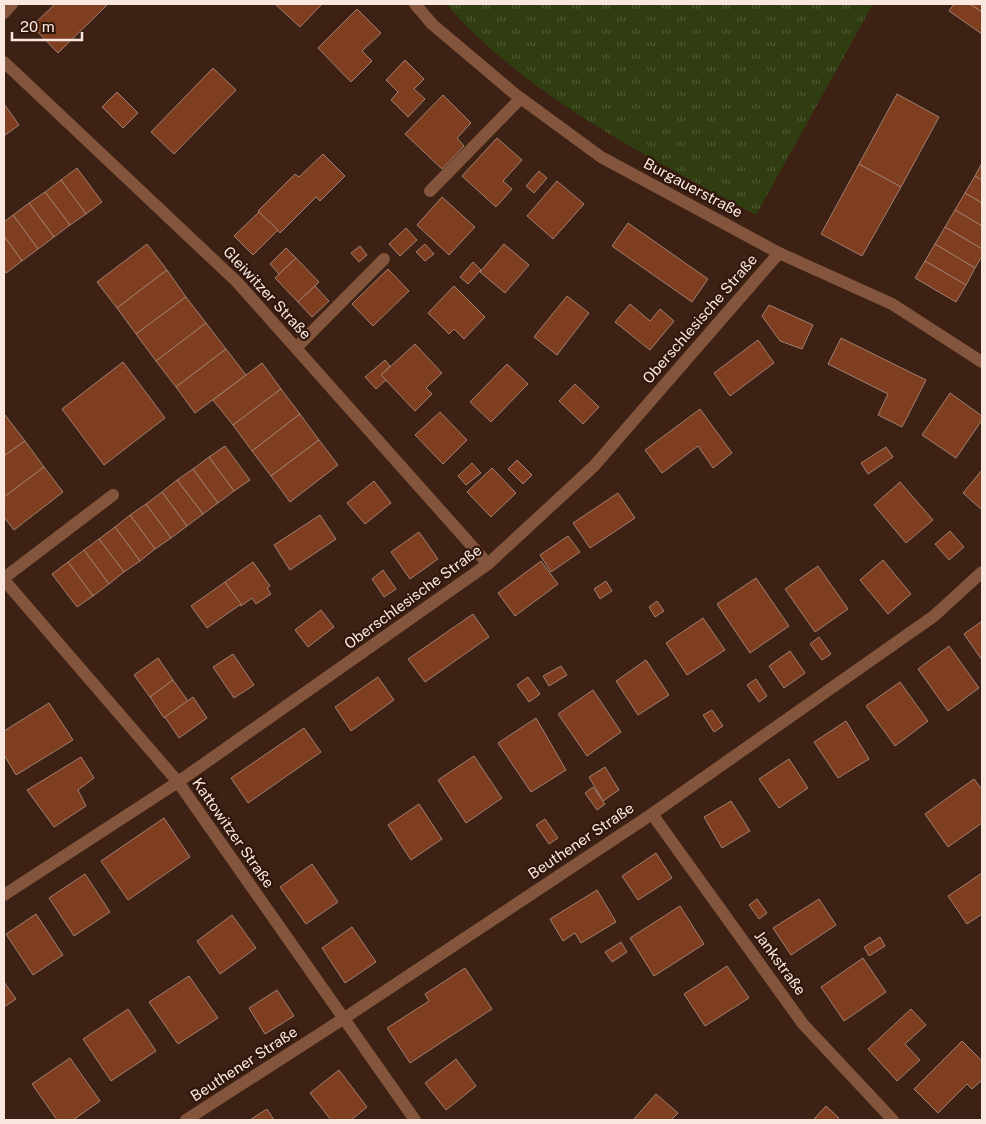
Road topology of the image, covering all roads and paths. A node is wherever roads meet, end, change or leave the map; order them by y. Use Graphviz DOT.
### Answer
graph roads {
  1 [pos="12,4"];
  2 [pos="415,4"];
  3 [pos="4,13"];
  4 [pos="4,62"];
  5 [pos="520,99"];
  6 [pos="430,191"];
  7 [pos="779,253"];
  8 [pos="384,260"];
  9 [pos="296,348"];
  10 [pos="982,362"];
  11 [pos="113,495"];
  12 [pos="488,564"];
  13 [pos="982,572"];
  14 [pos="4,579"];
  15 [pos="178,782"];
  16 [pos="652,814"];
  17 [pos="4,895"];
  18 [pos="344,1019"];
  19 [pos="186,1120"];
  20 [pos="414,1120"];
  21 [pos="893,1120"];
  1 -- 3 [label="street"];
  2 -- 5 [label="street, Burgauerstraße"];
  4 -- 9 [label="street, Gleiwitzer Straße"];
  5 -- 6 [label="street"];
  5 -- 7 [label="street, Burgauerstraße"];
  7 -- 10 [label="street, Burgauerstraße"];
  7 -- 12 [label="street, Oberschlesische Straße"];
  8 -- 9 [label="street"];
  9 -- 12 [label="street, Gleiwitzer Straße"];
  11 -- 14 [label="street"];
  12 -- 15 [label="street, Oberschlesische Straße"];
  13 -- 16 [label="street, Beuthener Straße"];
  14 -- 15 [label="street, Kattowitzer Straße"];
  15 -- 17 [label="street, Oberschlesische Straße"];
  15 -- 18 [label="street, Kattowitzer Straße"];
  16 -- 18 [label="street, Beuthener Straße"];
  16 -- 21 [label="street, Jankstraße"];
  18 -- 19 [label="street, Beuthener Straße"];
  18 -- 20 [label="street, Kattowitzer Straße"];
}
